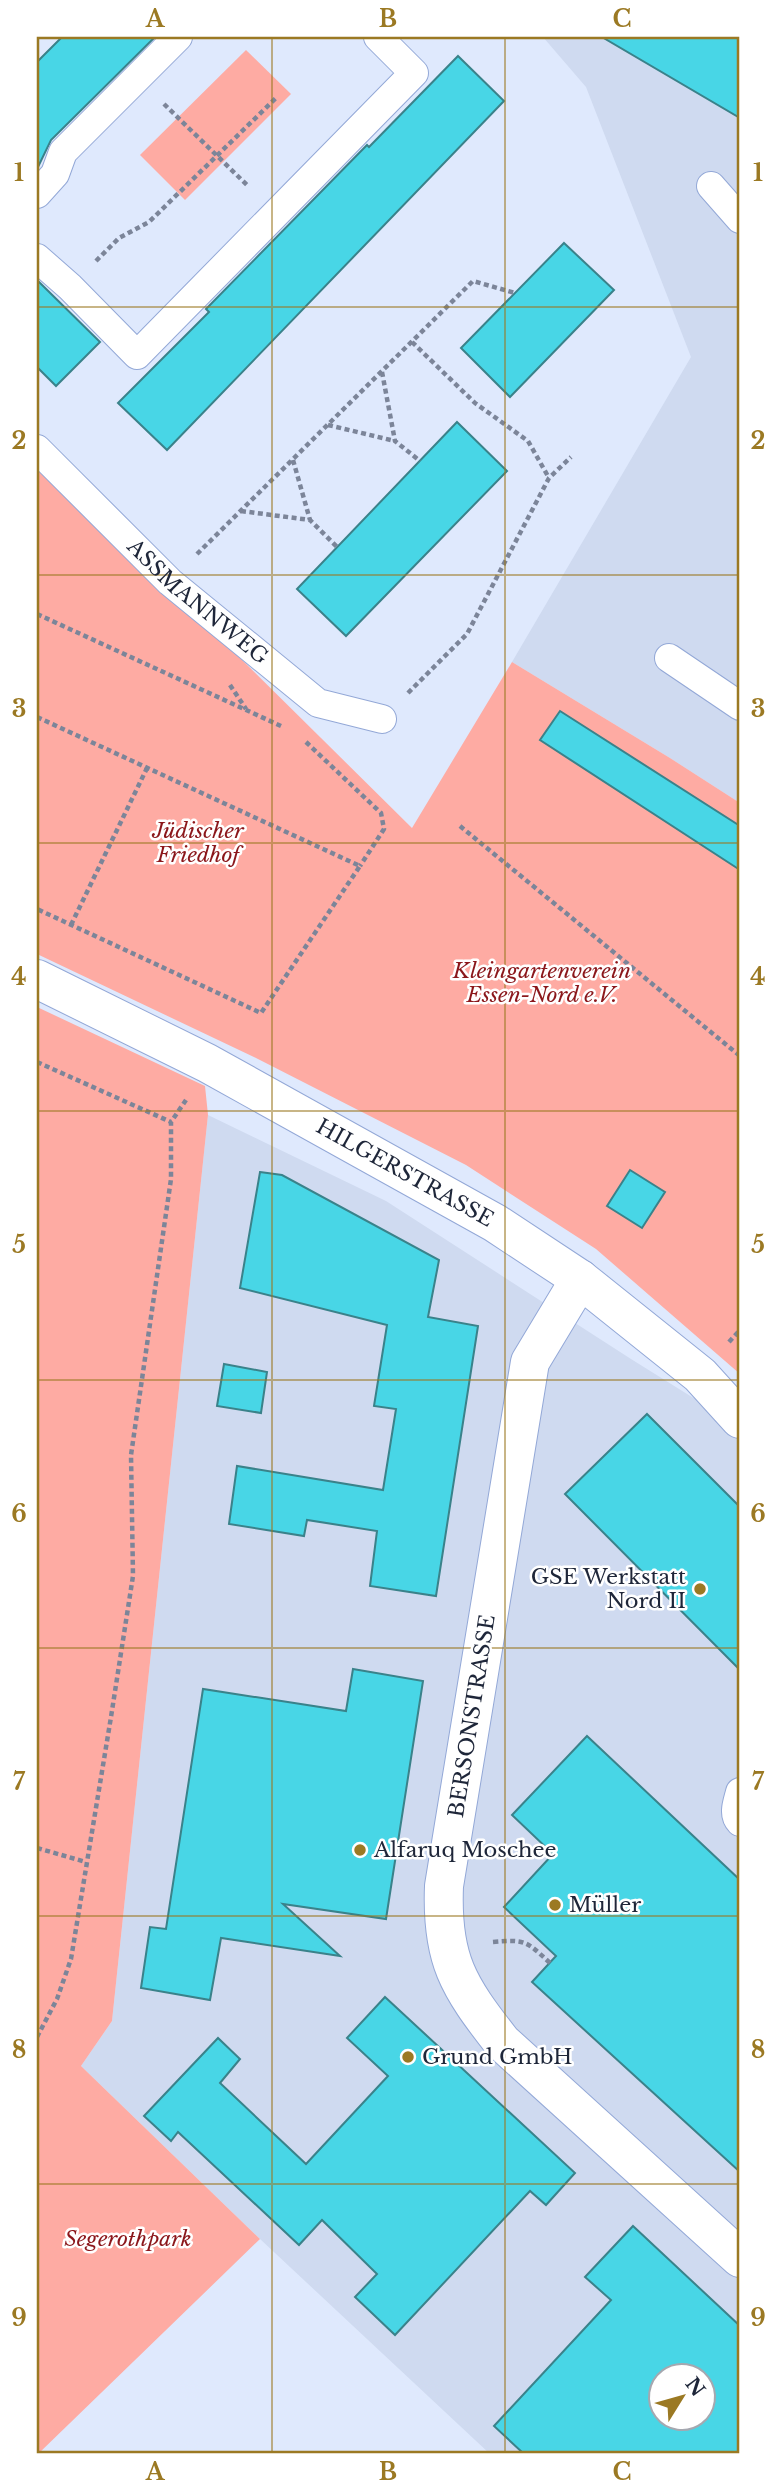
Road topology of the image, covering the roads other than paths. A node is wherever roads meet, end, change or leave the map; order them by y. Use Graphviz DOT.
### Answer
graph roads {
  1 [pos="178,37"];
  2 [pos="378,37"];
  3 [pos="711,186"];
  4 [pos="37,194"];
  5 [pos="740,219"];
  6 [pos="37,258"];
  7 [pos="37,449"];
  8 [pos="668,659"];
  9 [pos="740,706"];
  10 [pos="382,719"];
  11 [pos="37,979"];
  12 [pos="580,1279"];
  13 [pos="740,1419"];
  14 [pos="740,1791"];
  15 [pos="740,1822"];
  16 [pos="740,2258"];
  1 -- 4 [label="lane"];
  2 -- 6 [label="lane"];
  3 -- 5 [label="lane"];
  7 -- 10 [label="lane, ASSMANNWEG"];
  8 -- 9 [label="lane"];
  11 -- 12 [label="street, HILGERSTRASSE"];
  12 -- 13 [label="street, HILGERSTRASSE"];
  12 -- 16 [label="street, BERSONSTRASSE"];
  14 -- 15 [label="lane"];
}
